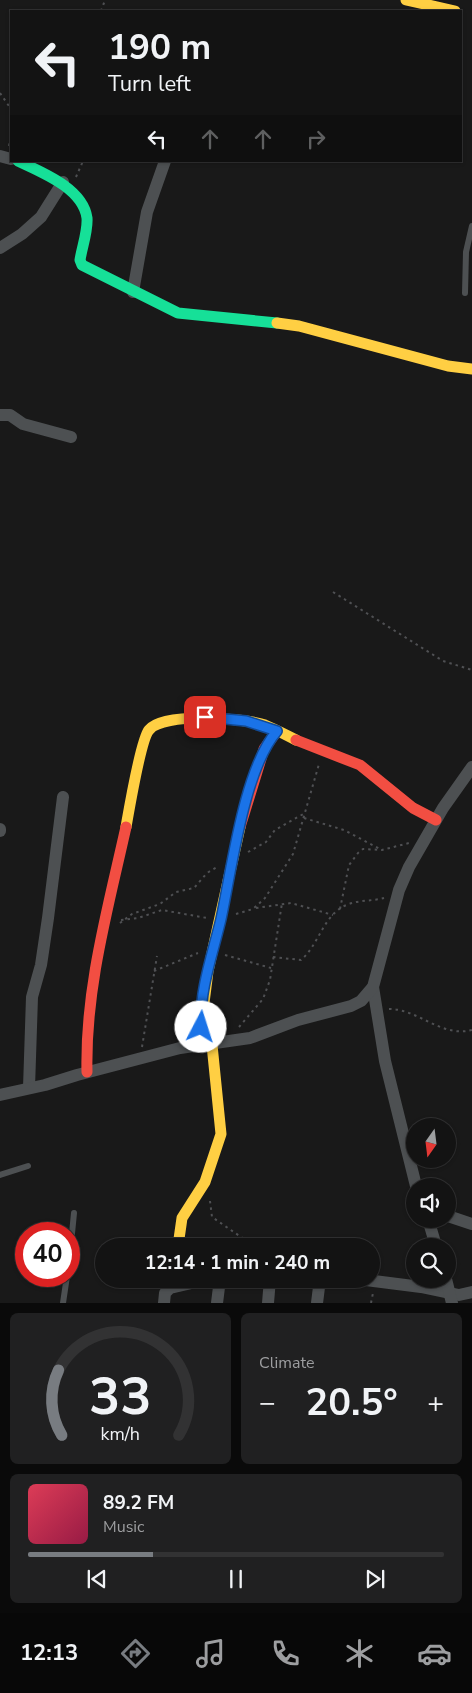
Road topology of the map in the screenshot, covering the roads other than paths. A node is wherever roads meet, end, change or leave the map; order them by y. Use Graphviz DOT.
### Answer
graph roads {
  1 [pos="406,0"];
  2 [pos="426,2"];
  3 [pos="451,10"];
  4 [pos="20,162"];
  5 [pos="165,162"];
  6 [pos="67,186"];
  7 [pos="472,226"];
  8 [pos="0,248"];
  9 [pos="133,292"];
  10 [pos="465,293"];
  11 [pos="472,369"];
  12 [pos="0,414"];
  13 [pos="71,437"];
  14 [pos="277,731"];
  15 [pos="472,767"];
  16 [pos="63,797"];
  17 [pos="436,820"];
  18 [pos="373,987"];
  19 [pos="218,1044"];
  20 [pos="87,1072"];
  21 [pos="29,1088"];
  22 [pos="0,1095"];
  23 [pos="28,1166"];
  24 [pos="0,1175"];
  25 [pos="414,1178"];
  26 [pos="74,1213"];
  27 [pos="456,1219"];
  28 [pos="73,1222"];
  29 [pos="472,1224"];
  30 [pos="179,1238"];
  31 [pos="380,1283"];
  32 [pos="65,1287"];
  33 [pos="219,1288"];
  34 [pos="269,1288"];
  35 [pos="319,1288"];
  36 [pos="471,1293"];
  37 [pos="451,1298"];
  38 [pos="63,1303"];
  39 [pos="217,1303"];
  40 [pos="268,1303"];
  41 [pos="317,1303"];
  1 -- 2 [label="main road"];
  2 -- 3 [label="main road"];
  4 -- 6 [label="main road"];
  5 -- 9 [label="street"];
  6 -- 8 [label="street"];
  6 -- 9 [label="main road"];
  7 -- 10 [label="lane"];
  9 -- 11 [label="main road"];
  12 -- 13 [label="street"];
  14 -- 17 [label="main road"];
  14 -- 19 [label="main road"];
  14 -- 20 [label="main road"];
  15 -- 17 [label="street"];
  16 -- 21 [label="street"];
  17 -- 18 [label="street"];
  18 -- 19 [label="street"];
  18 -- 25 [label="street"];
  19 -- 20 [label="street"];
  19 -- 30 [label="main road"];
  20 -- 21 [label="street"];
  21 -- 22 [label="street"];
  23 -- 24 [label="lane"];
  26 -- 28 [label="lane"];
  27 -- 29 [label="street"];
  31 -- 37 [label="street"];
  32 -- 38 [label="lane"];
  33 -- 39 [label="street"];
  34 -- 40 [label="street"];
  35 -- 41 [label="street"];
  36 -- 37 [label="street"];
}
